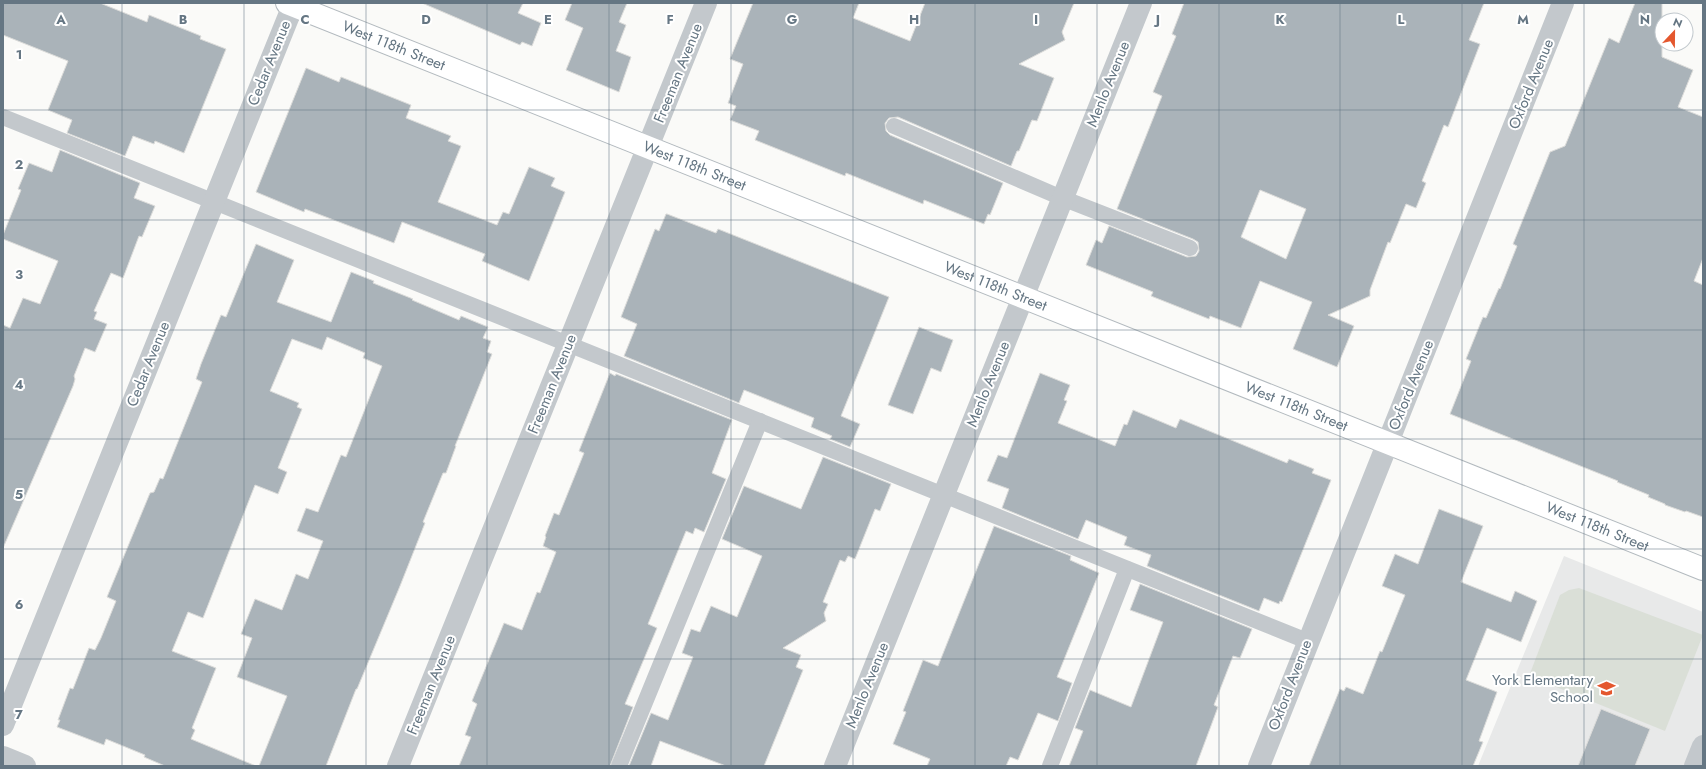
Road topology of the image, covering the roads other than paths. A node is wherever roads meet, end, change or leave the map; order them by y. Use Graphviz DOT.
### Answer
graph roads {
  1 [pos="706,3"];
  2 [pos="1141,3"];
  3 [pos="1563,3"];
  4 [pos="291,4"];
  5 [pos="3,117"];
  6 [pos="894,126"];
  7 [pos="648,148"];
  8 [pos="1062,198"];
  9 [pos="214,202"];
  10 [pos="1190,248"];
  11 [pos="1023,297"];
  12 [pos="568,344"];
  13 [pos="760,421"];
  14 [pos="1388,442"];
  15 [pos="943,495"];
  16 [pos="1127,569"];
  17 [pos="1703,569"];
  18 [pos="1308,641"];
  19 [pos="3,725"];
  20 [pos="1703,746"];
  21 [pos="3,757"];
  22 [pos="25,766"];
  23 [pos="398,766"];
  24 [pos="619,766"];
  25 [pos="835,766"];
  26 [pos="1050,766"];
  27 [pos="1259,766"];
  28 [pos="1695,766"];
  1 -- 7 [label="street, Freeman Avenue"];
  2 -- 8 [label="street, Menlo Avenue"];
  3 -- 14 [label="street, Oxford Avenue"];
  4 -- 7 [label="street, West 118th Street"];
  4 -- 9 [label="street, Cedar Avenue"];
  5 -- 9 [label="lane"];
  6 -- 8 [label="lane"];
  7 -- 11 [label="street, West 118th Street"];
  7 -- 12 [label="street, Freeman Avenue"];
  8 -- 10 [label="lane"];
  8 -- 11 [label="street, Menlo Avenue"];
  9 -- 12 [label="lane"];
  9 -- 19 [label="street, Cedar Avenue"];
  11 -- 14 [label="street, West 118th Street"];
  11 -- 15 [label="street, Menlo Avenue"];
  12 -- 13 [label="lane"];
  12 -- 23 [label="street, Freeman Avenue"];
  13 -- 15 [label="lane"];
  13 -- 24 [label="lane"];
  14 -- 17 [label="street, West 118th Street"];
  14 -- 18 [label="street, Oxford Avenue"];
  15 -- 16 [label="lane"];
  15 -- 25 [label="street, Menlo Avenue"];
  16 -- 18 [label="lane"];
  16 -- 26 [label="lane"];
  18 -- 27 [label="street, Oxford Avenue"];
  20 -- 28 [label="street"];
  21 -- 22 [label="street"];
}
